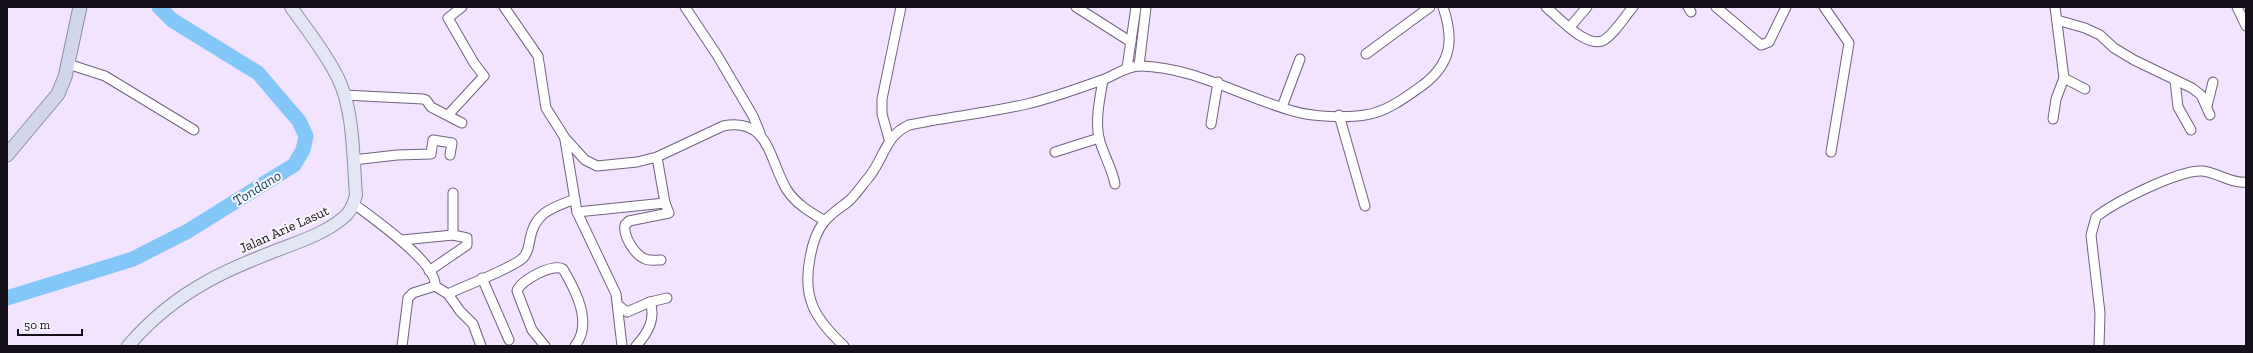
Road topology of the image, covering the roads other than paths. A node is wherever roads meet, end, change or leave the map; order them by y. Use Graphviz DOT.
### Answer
graph roads {
  1 [pos="80,7"];
  2 [pos="291,7"];
  3 [pos="462,7"];
  4 [pos="504,7"];
  5 [pos="685,7"];
  6 [pos="901,7"];
  7 [pos="1076,7"];
  8 [pos="1430,7"];
  9 [pos="1443,7"];
  10 [pos="1546,7"];
  11 [pos="1587,7"];
  12 [pos="1633,7"];
  13 [pos="1716,7"];
  14 [pos="1732,7"];
  15 [pos="1786,7"];
  16 [pos="1824,7"];
  17 [pos="2055,7"];
  18 [pos="2238,7"];
  19 [pos="1135,11"];
  20 [pos="1146,11"];
  21 [pos="1725,14"];
  22 [pos="2057,20"];
  23 [pos="2246,26"];
  24 [pos="1570,27"];
  25 [pos="1131,42"];
  26 [pos="1366,54"];
  27 [pos="1300,59"];
  28 [pos="68,64"];
  29 [pos="1139,66"];
  30 [pos="1128,68"];
  31 [pos="2064,78"];
  32 [pos="1103,80"];
  33 [pos="2175,80"];
  34 [pos="1218,82"];
  35 [pos="2213,82"];
  36 [pos="2085,89"];
  37 [pos="344,95"];
  38 [pos="2207,106"];
  39 [pos="1282,107"];
  40 [pos="448,115"];
  41 [pos="1339,115"];
  42 [pos="2210,115"];
  43 [pos="2053,119"];
  44 [pos="462,123"];
  45 [pos="1211,124"];
  46 [pos="194,130"];
  47 [pos="2191,130"];
  48 [pos="760,133"];
  49 [pos="565,138"];
  50 [pos="1099,138"];
  51 [pos="889,139"];
  52 [pos="1055,152"];
  53 [pos="1831,152"];
  54 [pos="7,155"];
  55 [pos="450,155"];
  56 [pos="657,157"];
  57 [pos="353,160"];
  58 [pos="585,160"];
  59 [pos="569,165"];
  60 [pos="2246,182"];
  61 [pos="1115,184"];
  62 [pos="453,193"];
  63 [pos="575,199"];
  64 [pos="665,203"];
  65 [pos="354,204"];
  66 [pos="1365,206"];
  67 [pos="577,212"];
  68 [pos="825,221"];
  69 [pos="453,235"];
  70 [pos="402,240"];
  71 [pos="661,260"];
  72 [pos="429,271"];
  73 [pos="482,278"];
  74 [pos="435,286"];
  75 [pos="448,294"];
  76 [pos="667,298"];
  77 [pos="650,302"];
  78 [pos="618,305"];
  79 [pos="509,340"];
  80 [pos="128,346"];
  81 [pos="402,346"];
  82 [pos="481,346"];
  83 [pos="545,346"];
  84 [pos="575,346"];
  85 [pos="622,346"];
  86 [pos="636,346"];
  87 [pos="844,346"];
  88 [pos="2099,346"];
  1 -- 28 [label="highway"];
  2 -- 37 [label="main road"];
  3 -- 40 [label="street"];
  4 -- 49 [label="street"];
  5 -- 48 [label="street"];
  6 -- 51 [label="street"];
  7 -- 25 [label="street"];
  8 -- 26 [label="street"];
  9 -- 41 [label="street"];
  10 -- 24 [label="street"];
  11 -- 24 [label="street"];
  12 -- 24 [label="street"];
  13 -- 21 [label="street"];
  14 -- 21 [label="street"];
  15 -- 21 [label="street"];
  16 -- 53 [label="street"];
  17 -- 22 [label="street"];
  18 -- 23 [label="street"];
  19 -- 20 [label="street"];
  19 -- 25 [label="street"];
  20 -- 29 [label="street"];
  22 -- 31 [label="street"];
  22 -- 33 [label="street"];
  25 -- 30 [label="street"];
  27 -- 39 [label="street"];
  28 -- 46 [label="street"];
  28 -- 54 [label="highway"];
  29 -- 30 [label="street"];
  29 -- 34 [label="street"];
  30 -- 32 [label="street"];
  31 -- 36 [label="street"];
  31 -- 43 [label="street"];
  32 -- 50 [label="street"];
  32 -- 51 [label="street"];
  33 -- 38 [label="street"];
  33 -- 47 [label="street"];
  34 -- 39 [label="street"];
  34 -- 45 [label="street"];
  35 -- 38 [label="street"];
  37 -- 40 [label="street"];
  37 -- 57 [label="main road"];
  38 -- 42 [label="street"];
  39 -- 41 [label="street"];
  40 -- 44 [label="street"];
  41 -- 66 [label="street"];
  48 -- 56 [label="street"];
  48 -- 68 [label="street"];
  49 -- 58 [label="street"];
  49 -- 59 [label="street"];
  50 -- 52 [label="street"];
  50 -- 61 [label="street"];
  51 -- 68 [label="street"];
  55 -- 57 [label="street"];
  56 -- 58 [label="street"];
  56 -- 64 [label="street"];
  57 -- 65 [label="main road"];
  58 -- 59 [label="street"];
  59 -- 63 [label="street"];
  60 -- 88 [label="street"];
  62 -- 69 [label="street"];
  63 -- 67 [label="street"];
  63 -- 73 [label="street"];
  64 -- 67 [label="street"];
  64 -- 71 [label="street"];
  65 -- 70 [label="street"];
  65 -- 80 [label="main road, Jalan Arie Lasut"];
  67 -- 78 [label="street"];
  68 -- 87 [label="street"];
  69 -- 70 [label="street"];
  69 -- 72 [label="street"];
  70 -- 72 [label="street"];
  72 -- 74 [label="street"];
  73 -- 75 [label="street"];
  73 -- 79 [label="street"];
  74 -- 75 [label="street"];
  74 -- 81 [label="street"];
  75 -- 82 [label="street"];
  76 -- 77 [label="street"];
  77 -- 78 [label="street"];
  77 -- 86 [label="street"];
  78 -- 85 [label="street"];
  83 -- 84 [label="street"];
}
